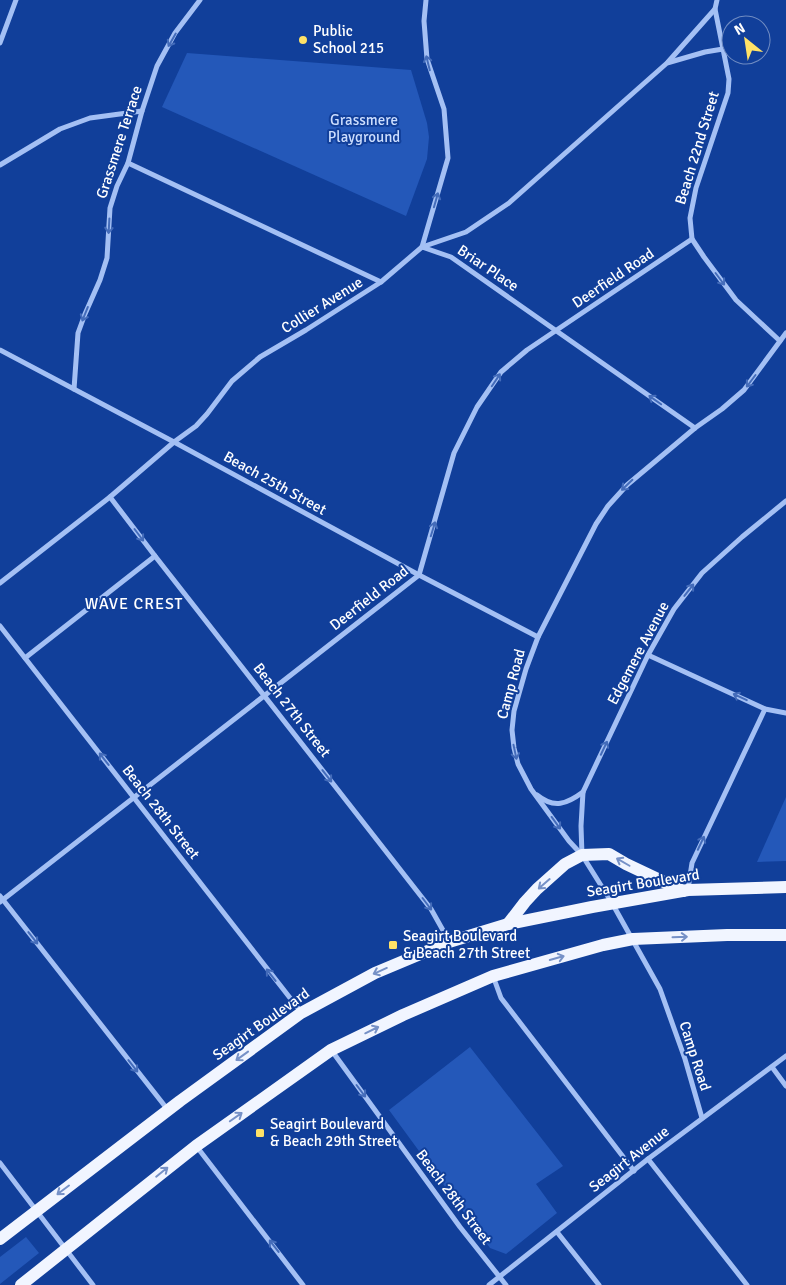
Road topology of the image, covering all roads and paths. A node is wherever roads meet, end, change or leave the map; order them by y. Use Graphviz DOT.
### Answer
graph roads {
  1 [pos="16,0"];
  2 [pos="200,0"];
  3 [pos="426,0"];
  4 [pos="717,0"];
  5 [pos="715,8"];
  6 [pos="721,39"];
  7 [pos="0,43"];
  8 [pos="721,49"];
  9 [pos="667,63"];
  10 [pos="726,65"];
  11 [pos="142,110"];
  12 [pos="128,163"];
  13 [pos="0,166"];
  14 [pos="692,239"];
  15 [pos="422,247"];
  16 [pos="381,282"];
  17 [pos="557,331"];
  18 [pos="786,333"];
  19 [pos="780,341"];
  20 [pos="0,350"];
  21 [pos="74,389"];
  22 [pos="695,428"];
  23 [pos="174,442"];
  24 [pos="110,496"];
  25 [pos="786,500"];
  26 [pos="155,556"];
  27 [pos="419,575"];
  28 [pos="0,583"];
  29 [pos="0,626"];
  30 [pos="538,637"];
  31 [pos="648,655"];
  32 [pos="25,658"];
  33 [pos="265,696"];
  34 [pos="765,709"];
  35 [pos="786,713"];
  36 [pos="531,789"];
  37 [pos="583,792"];
  38 [pos="134,798"];
  39 [pos="582,855"];
  40 [pos="786,887"];
  41 [pos="686,890"];
  42 [pos="1,900"];
  43 [pos="612,903"];
  44 [pos="508,924"];
  45 [pos="786,935"];
  46 [pos="632,939"];
  47 [pos="449,942"];
  48 [pos="493,976"];
  49 [pos="301,1013"];
  50 [pos="330,1050"];
  51 [pos="786,1056"];
  52 [pos="772,1067"];
  53 [pos="786,1086"];
  54 [pos="168,1110"];
  55 [pos="702,1118"];
  56 [pos="196,1146"];
  57 [pos="648,1159"];
  58 [pos="0,1163"];
  59 [pos="634,1171"];
  60 [pos="36,1210"];
  61 [pos="557,1232"];
  62 [pos="0,1239"];
  63 [pos="66,1250"];
  64 [pos="500,1276"];
  65 [pos="21,1285"];
  66 [pos="93,1285"];
  67 [pos="303,1285"];
  68 [pos="489,1285"];
  69 [pos="506,1285"];
  70 [pos="599,1285"];
  71 [pos="747,1285"];
  1 -- 7 [label="street"];
  2 -- 11 [label="street, Grassmere Terrace, one-way"];
  15 -- 3 [label="street, one-way"];
  4 -- 5 [label="street, Collier Avenue"];
  5 -- 6 [label="street, Collier Avenue"];
  5 -- 9 [label="street, Collier Avenue"];
  8 -- 9 [label="street, Collier Avenue"];
  9 -- 15 [label="street, Collier Avenue"];
  10 -- 14 [label="street, Beach 22nd Street"];
  11 -- 12 [label="street, Grassmere Terrace"];
  11 -- 13 [label="street"];
  12 -- 16 [label="street"];
  12 -- 21 [label="street, Grassmere Terrace, one-way"];
  14 -- 17 [label="street, Deerfield Road"];
  14 -- 19 [label="street, one-way"];
  15 -- 16 [label="street, Collier Avenue"];
  15 -- 17 [label="street, Briar Place"];
  16 -- 23 [label="street, Collier Avenue"];
  22 -- 17 [label="street, Briar Place, one-way"];
  27 -- 17 [label="street, Deerfield Road, one-way"];
  18 -- 19 [label="street, Camp Road"];
  19 -- 22 [label="street, Camp Road, one-way"];
  20 -- 21 [label="street, Beach 25th Street"];
  21 -- 23 [label="street, Beach 25th Street"];
  22 -- 30 [label="street, Camp Road, one-way"];
  23 -- 24 [label="street, Collier Avenue"];
  23 -- 27 [label="street, Beach 25th Street"];
  24 -- 26 [label="street, Beach 27th Street, one-way"];
  24 -- 28 [label="street, Collier Avenue"];
  31 -- 25 [label="street, Edgemere Avenue, one-way"];
  26 -- 32 [label="street"];
  26 -- 33 [label="street, Beach 27th Street"];
  27 -- 30 [label="street, Beach 25th Street"];
  27 -- 33 [label="street, Deerfield Road"];
  29 -- 32 [label="street, Beach 28th Street"];
  30 -- 36 [label="street, Camp Road, one-way"];
  34 -- 31 [label="street, one-way"];
  37 -- 31 [label="street, Edgemere Avenue, one-way"];
  38 -- 32 [label="street, Beach 28th Street, one-way"];
  33 -- 38 [label="street, Deerfield Road"];
  33 -- 47 [label="street, Beach 27th Street, one-way"];
  34 -- 35 [label="street"];
  41 -- 34 [label="street, one-way"];
  36 -- 37 [label="street"];
  36 -- 39 [label="street, Camp Road, one-way"];
  37 -- 39 [label="street, Edgemere Avenue"];
  38 -- 42 [label="street, Deerfield Road"];
  49 -- 38 [label="street, Beach 28th Street, one-way"];
  41 -- 39 [label="main road, one-way"];
  39 -- 43 [label="street, Camp Road"];
  39 -- 44 [label="main road, one-way"];
  40 -- 41 [label="main road, Seagirt Boulevard"];
  41 -- 43 [label="main road, Seagirt Boulevard"];
  42 -- 54 [label="street, one-way"];
  43 -- 44 [label="main road, Seagirt Boulevard"];
  43 -- 46 [label="street, Camp Road"];
  44 -- 47 [label="main road, Seagirt Boulevard"];
  46 -- 45 [label="main road, one-way"];
  48 -- 46 [label="main road, one-way"];
  46 -- 55 [label="street, Camp Road"];
  47 -- 49 [label="main road, Seagirt Boulevard, one-way"];
  50 -- 48 [label="main road, one-way"];
  48 -- 59 [label="street"];
  49 -- 54 [label="main road, Seagirt Boulevard, one-way"];
  56 -- 50 [label="main road, one-way"];
  50 -- 64 [label="street, Beach 28th Street, one-way"];
  51 -- 52 [label="street, Seagirt Avenue"];
  52 -- 53 [label="street"];
  52 -- 55 [label="street, Seagirt Avenue"];
  54 -- 60 [label="main road, Seagirt Boulevard, one-way"];
  55 -- 57 [label="street, Seagirt Avenue"];
  63 -- 56 [label="main road, one-way"];
  67 -- 56 [label="street, one-way"];
  57 -- 59 [label="street, Seagirt Avenue"];
  57 -- 71 [label="street"];
  58 -- 60 [label="street"];
  59 -- 61 [label="street, Seagirt Avenue"];
  60 -- 62 [label="main road, Seagirt Boulevard"];
  60 -- 63 [label="street"];
  61 -- 64 [label="street, Seagirt Avenue"];
  61 -- 70 [label="street"];
  63 -- 65 [label="main road"];
  63 -- 66 [label="street"];
  64 -- 68 [label="street, Seagirt Avenue"];
  64 -- 69 [label="street, Beach 28th Street"];
}
